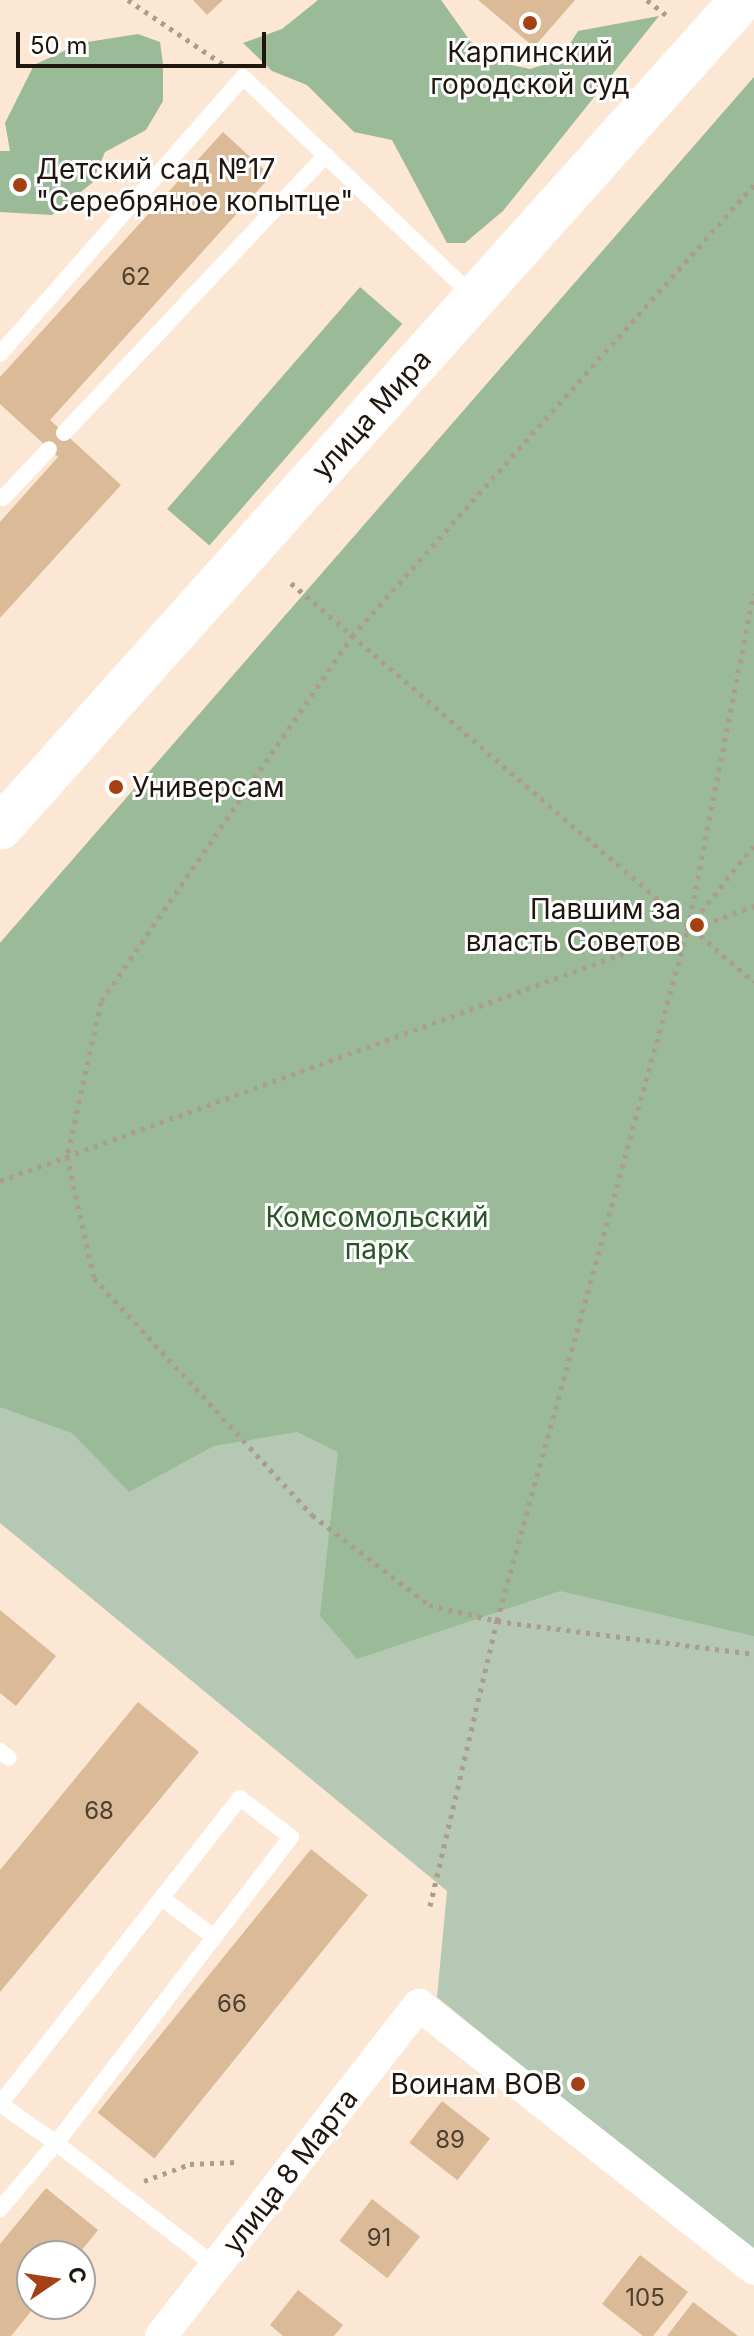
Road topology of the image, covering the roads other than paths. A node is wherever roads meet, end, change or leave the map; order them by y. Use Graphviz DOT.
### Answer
graph roads {
  1 [pos="742,0"];
  2 [pos="326,155"];
  3 [pos="475,298"];
  4 [pos="0,354"];
  5 [pos="64,433"];
  6 [pos="49,449"];
  7 [pos="1,498"];
  8 [pos="0,828"];
  9 [pos="163,1899"];
  10 [pos="214,1937"];
  11 [pos="2,2105"];
  12 [pos="56,2143"];
  13 [pos="0,2209"];
  14 [pos="216,2266"];
  15 [pos="754,2269"];
  16 [pos="161,2336"];
  1 -- 3 [label="main road, улица Мира"];
  2 -- 3 [label="lane"];
  2 -- 4 [label="lane"];
  2 -- 5 [label="lane"];
  3 -- 8 [label="main road, улица Мира"];
  6 -- 7 [label="lane"];
  9 -- 10 [label="lane"];
  9 -- 10 [label="lane"];
  9 -- 11 [label="lane"];
  10 -- 12 [label="lane"];
  11 -- 12 [label="lane"];
  12 -- 13 [label="lane"];
  12 -- 14 [label="lane"];
  14 -- 15 [label="street, улица 8 Марта"];
  14 -- 16 [label="street, улица 8 Марта"];
}
